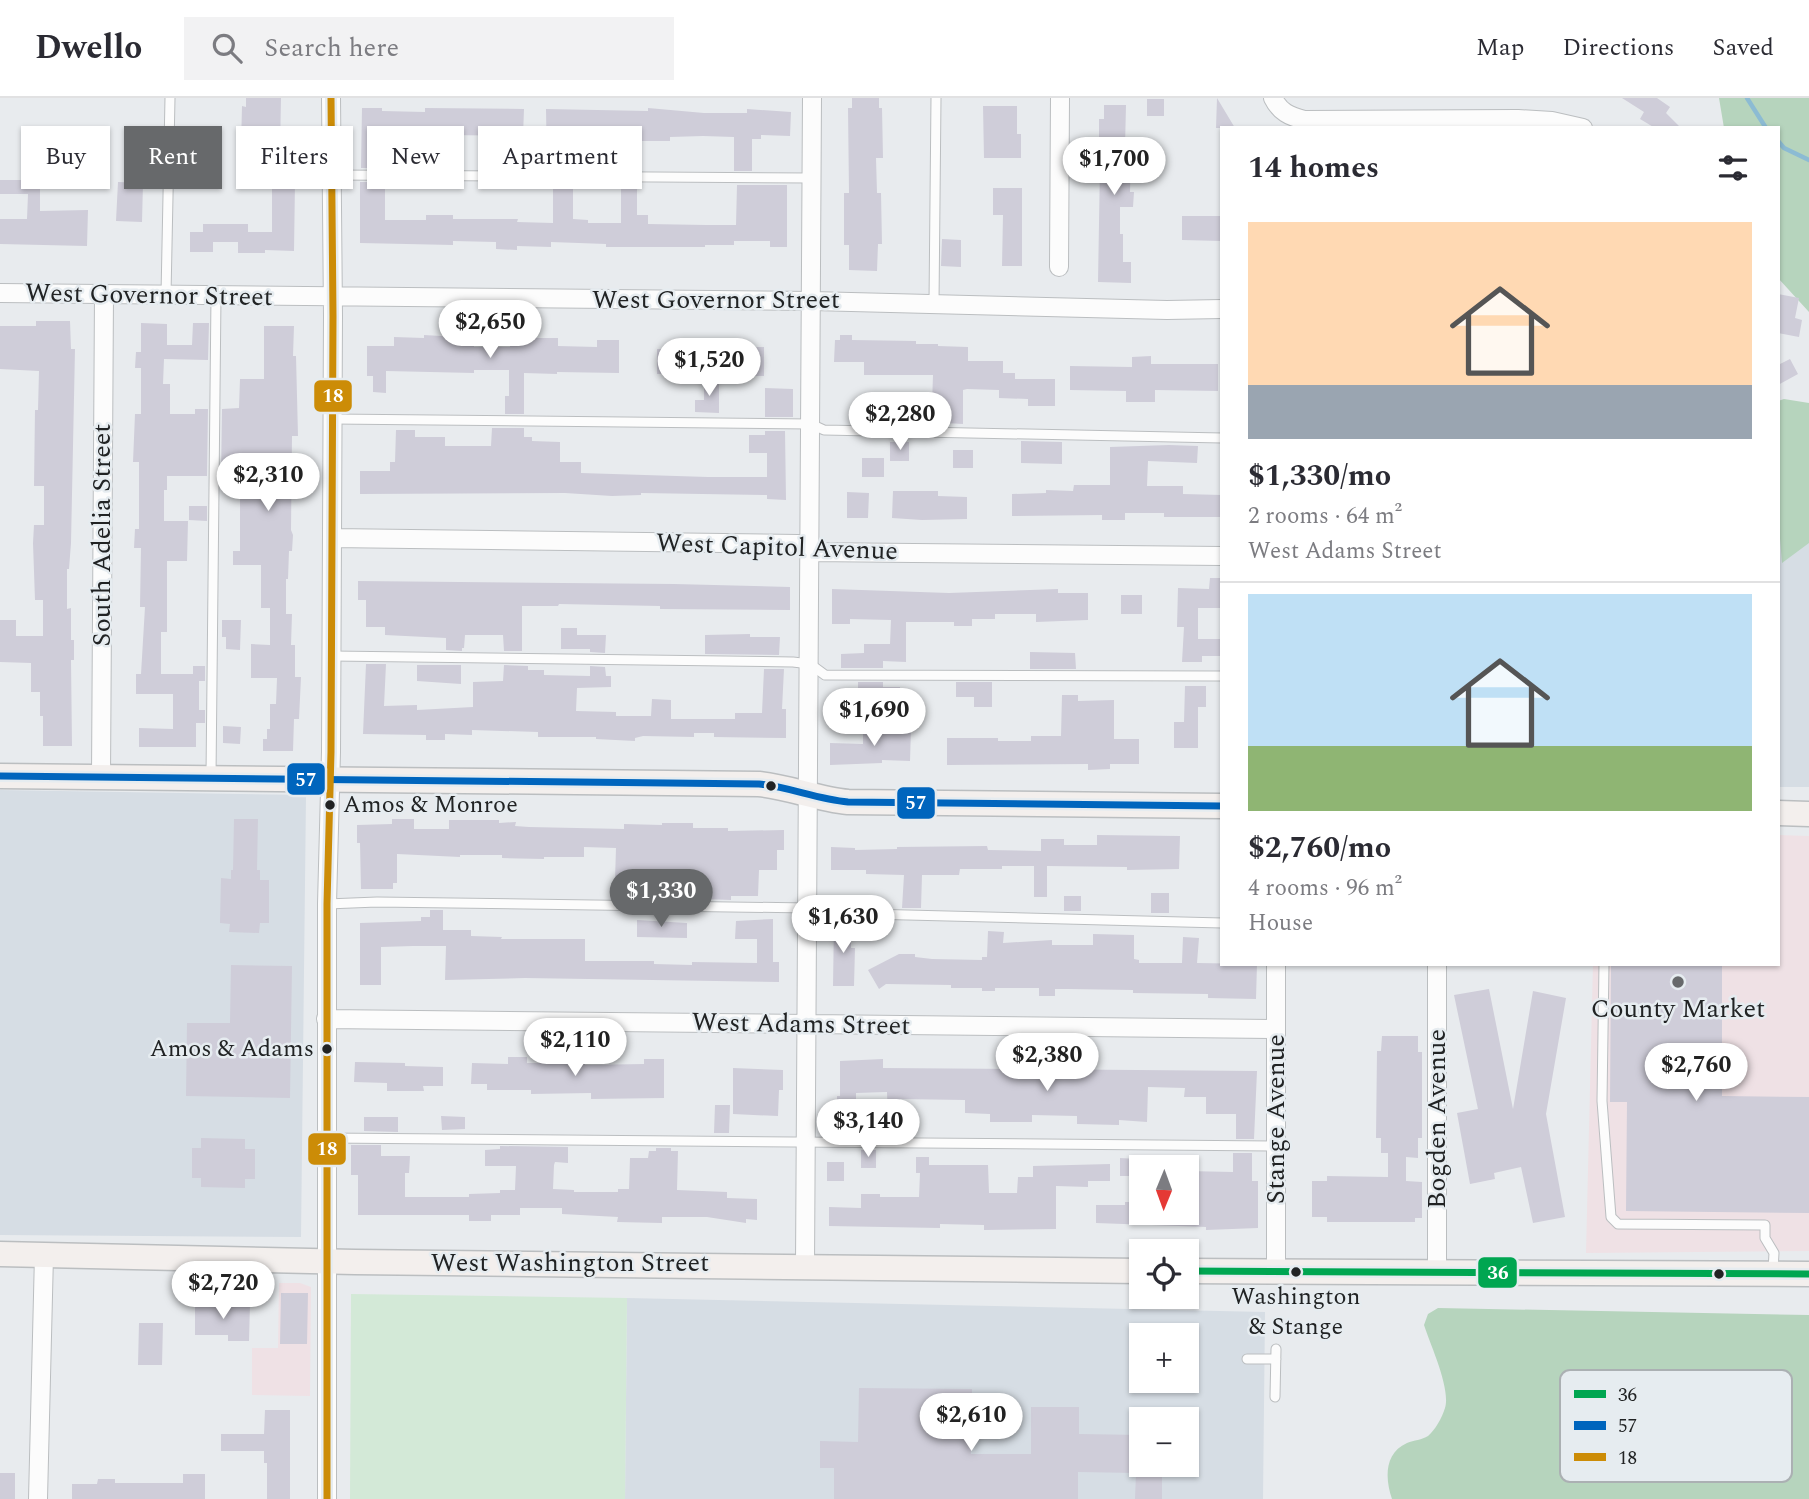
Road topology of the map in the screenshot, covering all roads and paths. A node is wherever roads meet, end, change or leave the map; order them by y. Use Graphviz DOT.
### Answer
graph roads {
  1 [pos="170,98"];
  2 [pos="331,98"];
  3 [pos="812,98"];
  4 [pos="936,98"];
  5 [pos="1060,98"];
  6 [pos="1275,102"];
  7 [pos="331,126"];
  8 [pos="1574,126"];
  9 [pos="353,174"];
  10 [pos="811,178"];
  11 [pos="331,189"];
  12 [pos="1059,267"];
  13 [pos="0,293"];
  14 [pos="104,295"];
  15 [pos="166,295"];
  16 [pos="216,296"];
  17 [pos="332,298"];
  18 [pos="812,301"];
  19 [pos="934,303"];
  20 [pos="1220,309"];
  21 [pos="333,419"];
  22 [pos="811,424"];
  23 [pos="1220,438"];
  24 [pos="332,538"];
  25 [pos="810,552"];
  26 [pos="1220,556"];
  27 [pos="331,656"];
  28 [pos="810,664"];
  29 [pos="1220,676"];
  30 [pos="0,776"];
  31 [pos="101,776"];
  32 [pos="211,777"];
  33 [pos="329,779"];
  34 [pos="808,796"];
  35 [pos="1220,806"];
  36 [pos="1780,813"];
  37 [pos="1809,814"];
  38 [pos="327,905"];
  39 [pos="807,908"];
  40 [pos="1220,923"];
  41 [pos="1276,966"];
  42 [pos="1437,966"];
  43 [pos="1604,966"];
  44 [pos="326,1019"];
  45 [pos="807,1024"];
  46 [pos="1276,1029"];
  47 [pos="326,1138"];
  48 [pos="806,1143"];
  49 [pos="1277,1146"];
  50 [pos="0,1254"];
  51 [pos="44,1255"];
  52 [pos="326,1261"];
  53 [pos="805,1265"];
  54 [pos="1129,1271"];
  55 [pos="1199,1271"];
  56 [pos="1276,1273"];
  57 [pos="1437,1273"];
  58 [pos="1773,1274"];
  59 [pos="1809,1275"];
  60 [pos="1276,1349"];
  61 [pos="1247,1359"];
  62 [pos="1276,1359"];
  63 [pos="1275,1397"];
  64 [pos="38,1499"];
  65 [pos="327,1499"];
  1 -- 15 [label="lane"];
  2 -- 7 [label="street"];
  3 -- 10 [label="street"];
  4 -- 19 [label="lane"];
  5 -- 12 [label="street"];
  6 -- 8 [label="street"];
  9 -- 10 [label="lane"];
  10 -- 18 [label="street"];
  11 -- 17 [label="street"];
  13 -- 14 [label="street, West Governor Street"];
  14 -- 15 [label="street, West Governor Street"];
  14 -- 31 [label="street, South Adelia Street"];
  15 -- 16 [label="street, West Governor Street"];
  16 -- 17 [label="street, West Governor Street"];
  16 -- 32 [label="lane"];
  17 -- 18 [label="street, West Governor Street"];
  17 -- 21 [label="street"];
  18 -- 19 [label="street, West Governor Street"];
  18 -- 22 [label="street"];
  19 -- 20 [label="street, West Governor Street"];
  21 -- 22 [label="lane"];
  21 -- 24 [label="street"];
  22 -- 23 [label="lane"];
  22 -- 25 [label="street"];
  24 -- 25 [label="street, West Capitol Avenue"];
  24 -- 27 [label="street"];
  25 -- 26 [label="street, West Capitol Avenue"];
  25 -- 28 [label="street"];
  27 -- 28 [label="lane"];
  27 -- 33 [label="street"];
  28 -- 29 [label="lane"];
  28 -- 34 [label="street"];
  30 -- 31 [label="street"];
  31 -- 32 [label="street"];
  32 -- 33 [label="street"];
  33 -- 34 [label="street"];
  33 -- 38 [label="street"];
  34 -- 35 [label="street"];
  34 -- 39 [label="street"];
  36 -- 37 [label="street"];
  38 -- 39 [label="lane"];
  38 -- 44 [label="street"];
  39 -- 40 [label="lane"];
  39 -- 45 [label="street"];
  41 -- 46 [label="street, Stange Avenue"];
  42 -- 57 [label="street, Bogden Avenue"];
  43 -- 58 [label="lane"];
  44 -- 45 [label="street, West Adams Street"];
  44 -- 47 [label="street"];
  45 -- 46 [label="street, West Adams Street"];
  45 -- 48 [label="street"];
  46 -- 49 [label="street, Stange Avenue"];
  47 -- 48 [label="lane"];
  47 -- 52 [label="street"];
  48 -- 49 [label="lane"];
  48 -- 53 [label="street"];
  49 -- 56 [label="street, Stange Avenue"];
  50 -- 51 [label="street, West Washington Street"];
  51 -- 52 [label="street, West Washington Street"];
  51 -- 64 [label="street"];
  52 -- 53 [label="street, West Washington Street"];
  52 -- 65 [label="street"];
  53 -- 54 [label="street, West Washington Street"];
  55 -- 56 [label="street"];
  56 -- 57 [label="street"];
  57 -- 58 [label="street"];
  58 -- 59 [label="street"];
  60 -- 62 [label="lane"];
  61 -- 62 [label="lane"];
  62 -- 63 [label="lane"];
}
